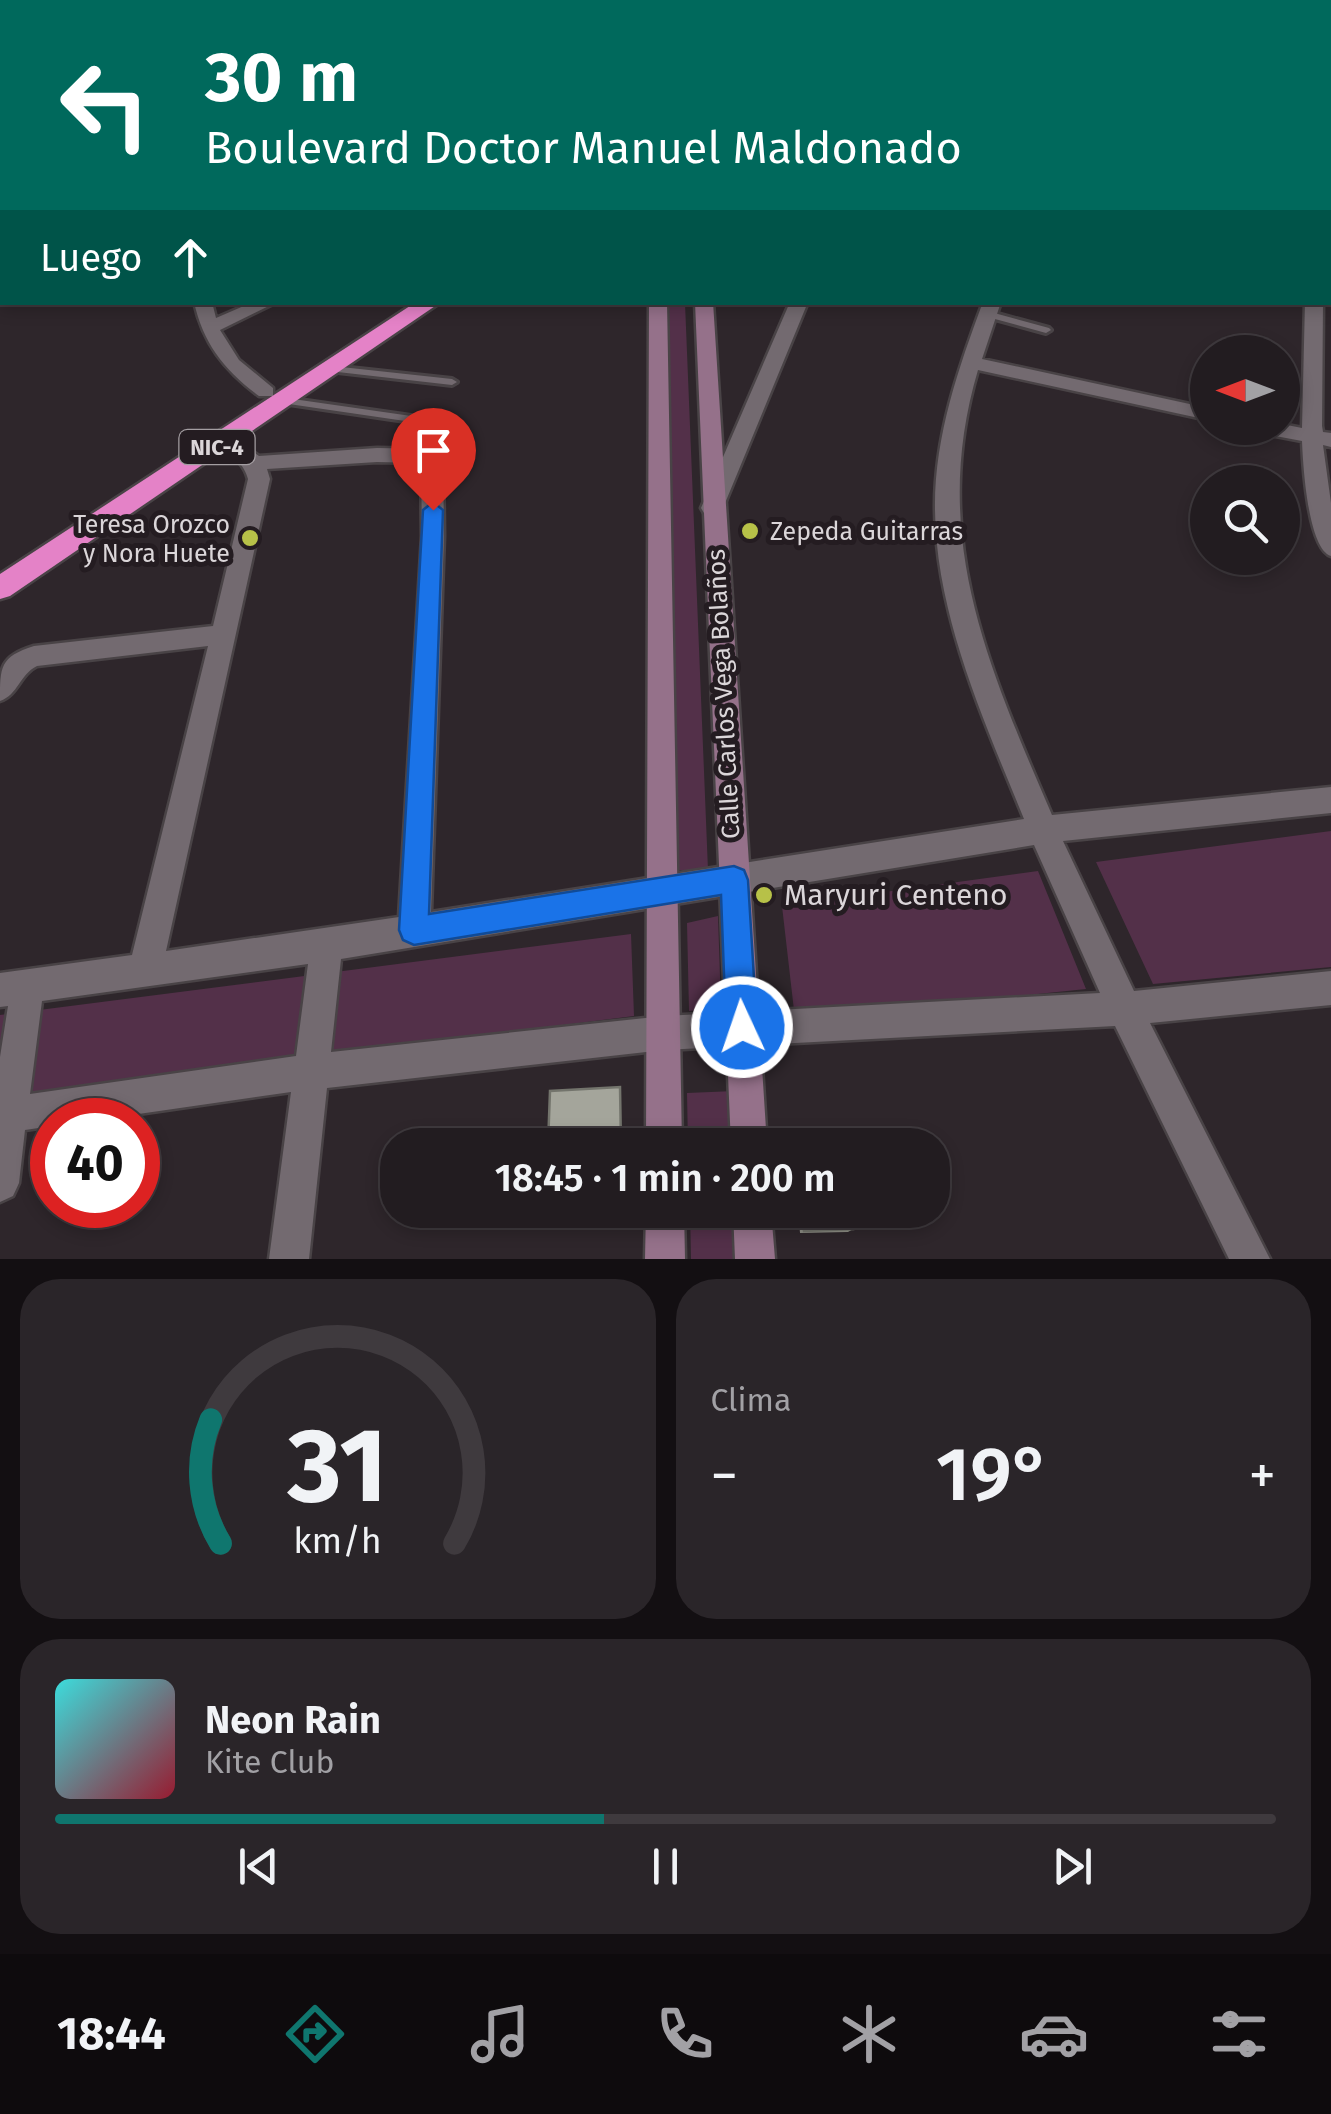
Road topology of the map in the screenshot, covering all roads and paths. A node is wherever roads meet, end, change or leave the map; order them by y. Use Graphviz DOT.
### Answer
graph roads {
  1 [pos="204,305"];
  2 [pos="262,305"];
  3 [pos="400,305"];
  4 [pos="427,305"];
  5 [pos="658,305"];
  6 [pos="704,305"];
  7 [pos="798,305"];
  8 [pos="1314,305"];
  9 [pos="989,308"];
  10 [pos="208,328"];
  11 [pos="1046,330"];
  12 [pos="970,362"];
  13 [pos="332,369"];
  14 [pos="452,382"];
  15 [pos="276,397"];
  16 [pos="1190,410"];
  17 [pos="446,424"];
  18 [pos="1321,439"];
  19 [pos="225,442"];
  20 [pos="256,463"];
  21 [pos="712,508"];
  22 [pos="1331,548"];
  23 [pos="0,566"];
  24 [pos="0,588"];
  25 [pos="224,634"];
  26 [pos="0,690"];
  27 [pos="1331,800"];
  28 [pos="1040,830"];
  29 [pos="734,880"];
  30 [pos="660,890"];
  31 [pos="414,930"];
  32 [pos="326,945"];
  33 [pos="145,970"];
  34 [pos="14,988"];
  35 [pos="1331,988"];
  36 [pos="1124,1009"];
  37 [pos="742,1027"];
  38 [pos="664,1032"];
  39 [pos="309,1072"];
  40 [pos="5,1116"];
  41 [pos="664,1128"];
  42 [pos="747,1128"];
  43 [pos="0,1183"];
  44 [pos="665,1228"];
  45 [pos="753,1228"];
  46 [pos="289,1259"];
  47 [pos="665,1259"];
  48 [pos="755,1259"];
  49 [pos="1250,1259"];
  1 -- 10 [label="street"];
  2 -- 10 [label="street"];
  3 -- 15 [label="highway, NIC-4"];
  4 -- 13 [label="highway, NIC-4"];
  5 -- 30 [label="street"];
  6 -- 21 [label="street, Calle Carlos Vega Bolaños"];
  7 -- 21 [label="street"];
  8 -- 18 [label="street"];
  9 -- 11 [label="lane"];
  9 -- 12 [label="street"];
  10 -- 15 [label="street"];
  12 -- 16 [label="street"];
  12 -- 28 [label="street"];
  13 -- 14 [label="lane"];
  13 -- 15 [label="highway, NIC-4"];
  15 -- 17 [label="lane"];
  15 -- 19 [label="highway, NIC-4"];
  15 -- 23 [label="highway, NIC-4"];
  18 -- 22 [label="street"];
  19 -- 20 [label="street"];
  19 -- 24 [label="highway, NIC-4"];
  20 -- 25 [label="street"];
  20 -- 31 [label="street"];
  21 -- 29 [label="street, Calle Carlos Vega Bolaños"];
  25 -- 26 [label="street"];
  25 -- 33 [label="street"];
  27 -- 28 [label="street"];
  28 -- 29 [label="street"];
  28 -- 36 [label="street"];
  29 -- 30 [label="street"];
  29 -- 37 [label="street, Calle Carlos Vega Bolaños"];
  30 -- 31 [label="street"];
  30 -- 38 [label="street"];
  31 -- 32 [label="street"];
  32 -- 33 [label="street"];
  32 -- 39 [label="street"];
  33 -- 34 [label="street"];
  34 -- 40 [label="street"];
  35 -- 36 [label="street"];
  36 -- 37 [label="street"];
  36 -- 49 [label="street"];
  37 -- 38 [label="street"];
  37 -- 42 [label="street, Calle Carlos Vega Bolaños"];
  38 -- 39 [label="street"];
  38 -- 41 [label="street"];
  39 -- 40 [label="street"];
  39 -- 46 [label="street"];
  40 -- 43 [label="street"];
  44 -- 47 [label="street"];
  45 -- 48 [label="street"];
}
